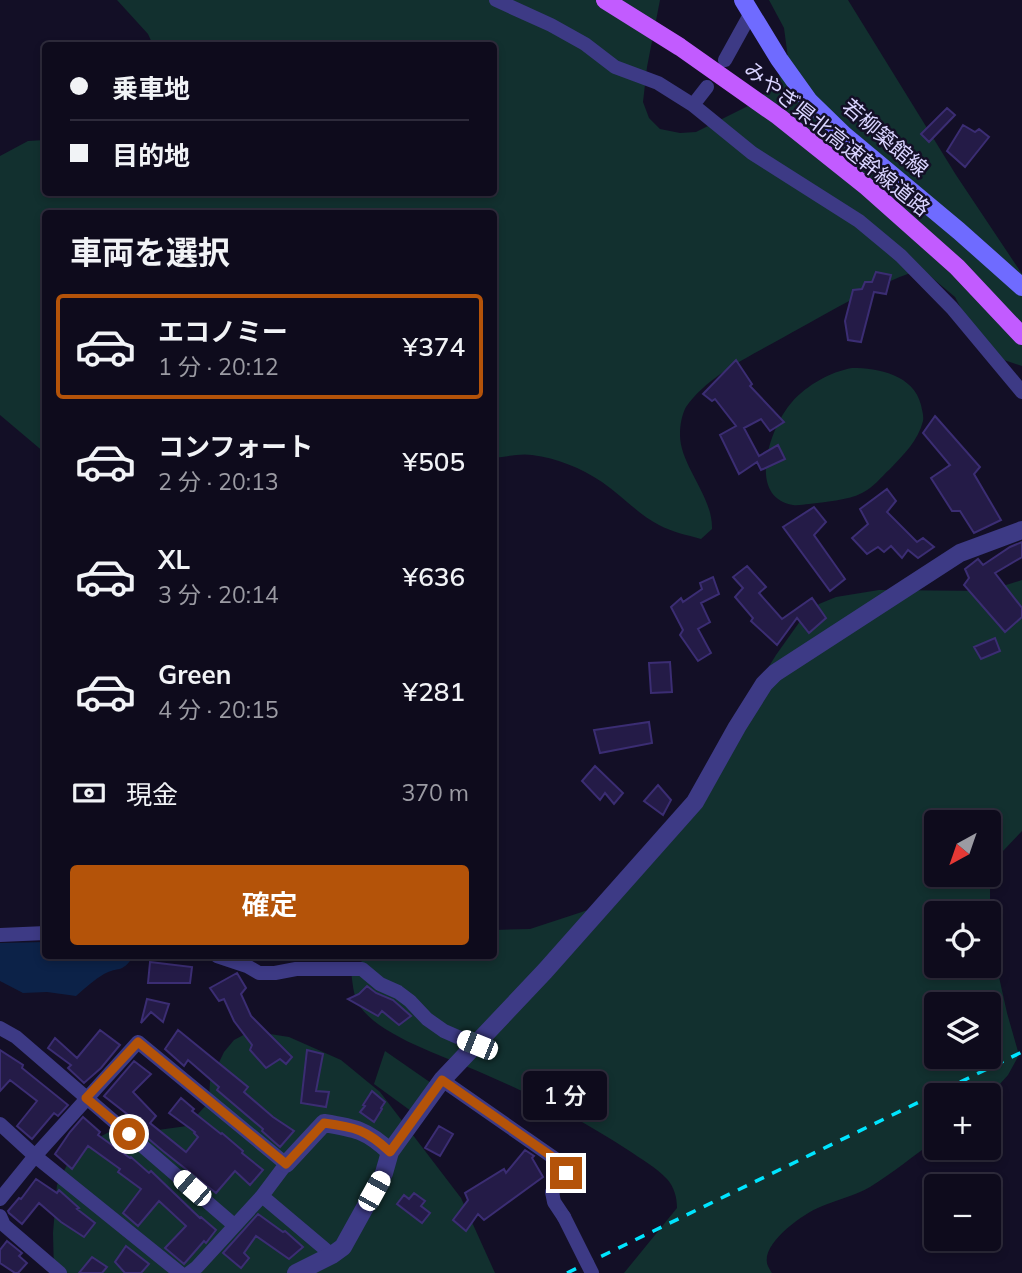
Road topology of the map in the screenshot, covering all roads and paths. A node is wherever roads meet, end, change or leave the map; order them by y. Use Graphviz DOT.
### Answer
graph roads {
  1 [pos="496,0"];
  2 [pos="605,0"];
  3 [pos="747,7"];
  4 [pos="725,60"];
  5 [pos="706,87"];
  6 [pos="693,105"];
  7 [pos="1022,287"];
  8 [pos="1022,336"];
  9 [pos="1022,392"];
  10 [pos="1022,530"];
  11 [pos="42,933"];
  12 [pos="0,935"];
  13 [pos="225,959"];
  14 [pos="0,1028"];
  15 [pos="477,1045"];
  16 [pos="442,1080"];
  17 [pos="86,1098"];
  18 [pos="0,1124"];
  19 [pos="390,1152"];
  20 [pos="35,1156"];
  21 [pos="286,1164"];
  22 [pos="262,1196"];
  23 [pos="0,1199"];
  24 [pos="0,1216"];
  25 [pos="234,1225"];
  26 [pos="332,1255"];
  27 [pos="60,1273"];
  28 [pos="180,1273"];
  29 [pos="188,1273"];
  30 [pos="296,1273"];
  31 [pos="592,1273"];
  1 -- 6 [label="street"];
  2 -- 8 [label="main road, みやぎ県北高速幹線道路"];
  3 -- 4 [label="street"];
  3 -- 7 [label="main road, 若柳築館線"];
  5 -- 6 [label="street"];
  6 -- 9 [label="street"];
  10 -- 15 [label="street"];
  11 -- 12 [label="street"];
  13 -- 15 [label="street"];
  14 -- 17 [label="street"];
  15 -- 16 [label="street"];
  16 -- 19 [label="street"];
  16 -- 31 [label="street, bridge"];
  17 -- 20 [label="street"];
  17 -- 21 [label="street"];
  17 -- 25 [label="street"];
  18 -- 20 [label="street"];
  19 -- 21 [label="street"];
  19 -- 26 [label="street"];
  20 -- 23 [label="street"];
  20 -- 28 [label="street"];
  21 -- 22 [label="street"];
  22 -- 25 [label="street"];
  22 -- 26 [label="street"];
  24 -- 27 [label="street"];
  25 -- 29 [label="street"];
  26 -- 30 [label="street"];
}
